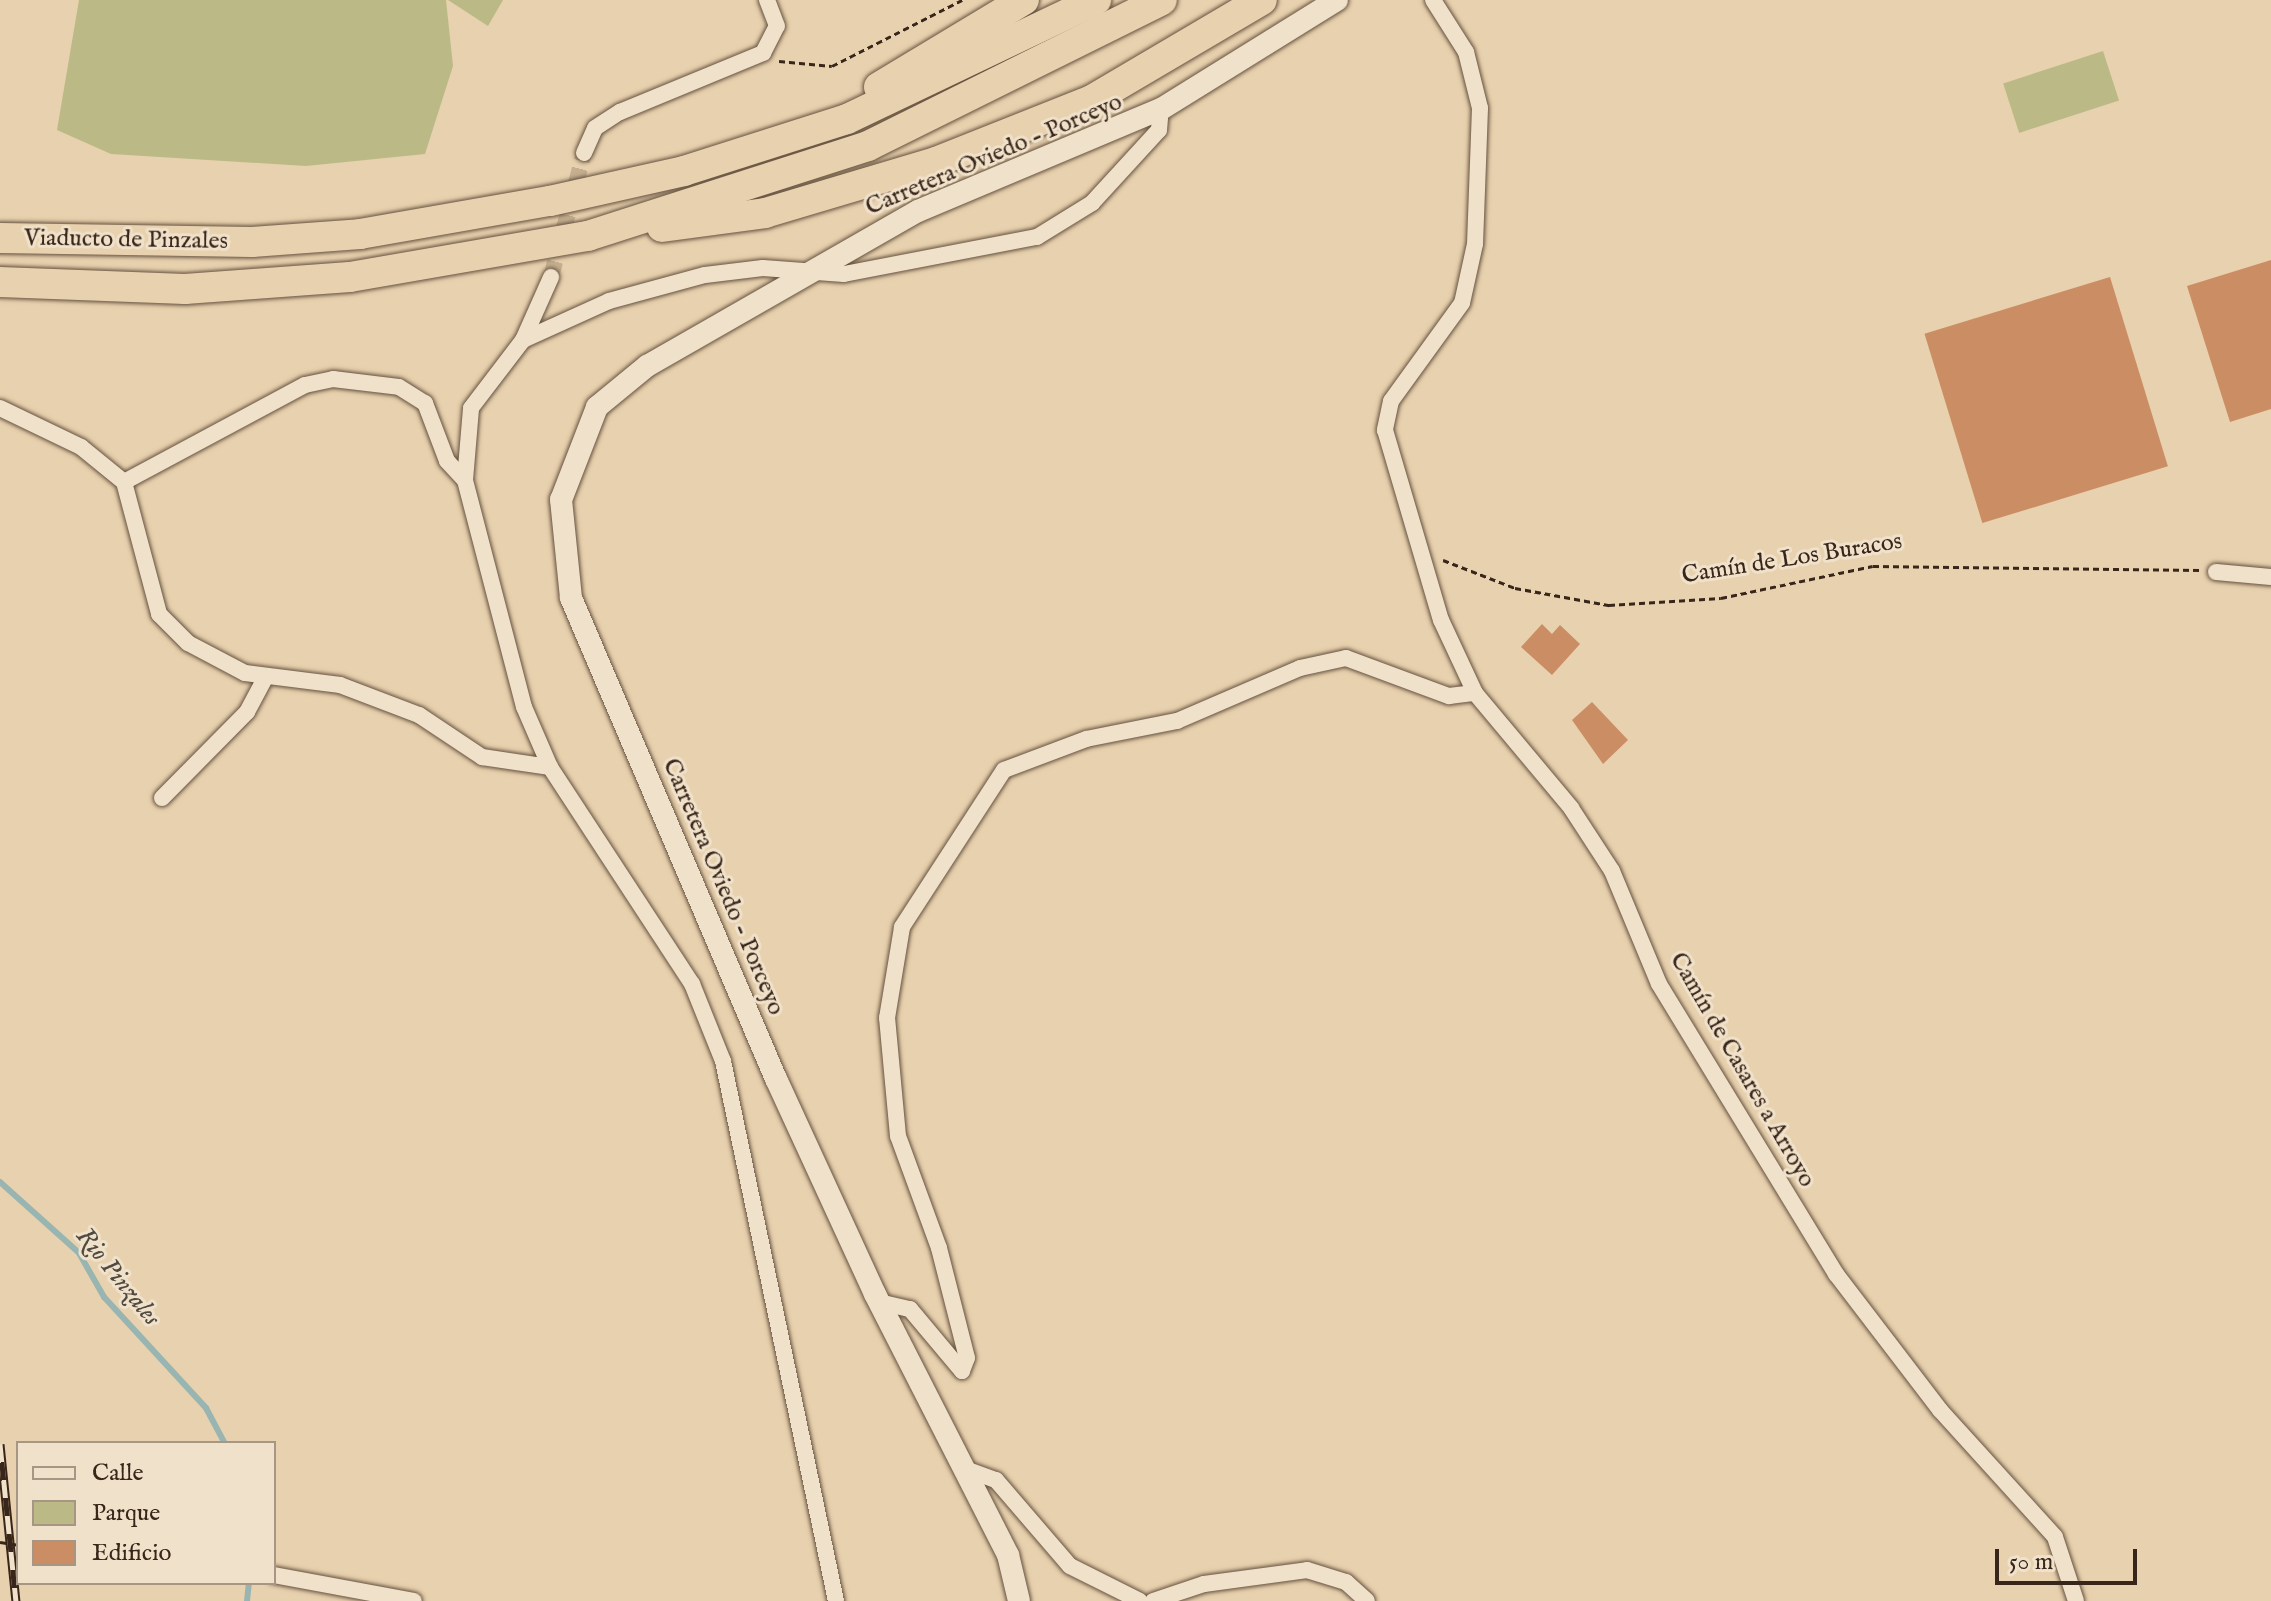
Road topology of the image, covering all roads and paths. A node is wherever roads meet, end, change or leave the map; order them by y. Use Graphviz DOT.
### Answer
graph roads {
  1 [pos="767,0"];
  2 [pos="962,0"];
  3 [pos="1024,0"];
  4 [pos="1096,0"];
  5 [pos="1162,0"];
  6 [pos="1262,0"];
  7 [pos="1337,0"];
  8 [pos="1433,0"];
  9 [pos="763,53"];
  10 [pos="1161,109"];
  11 [pos="584,153"];
  12 [pos="684,171"];
  13 [pos="588,236"];
  14 [pos="0,238"];
  15 [pos="808,274"];
  16 [pos="551,277"];
  17 [pos="0,282"];
  18 [pos="523,340"];
  19 [pos="0,408"];
  20 [pos="465,480"];
  21 [pos="124,482"];
  22 [pos="1423,561"];
  23 [pos="2216,572"];
  24 [pos="2271,577"];
  25 [pos="265,678"];
  26 [pos="1475,693"];
  27 [pos="550,767"];
  28 [pos="162,798"];
  29 [pos="879,1302"];
  30 [pos="968,1470"];
  31 [pos="276,1575"];
  32 [pos="414,1601"];
  33 [pos="836,1601"];
  34 [pos="1019,1601"];
  35 [pos="1140,1601"];
  36 [pos="1153,1601"];
  37 [pos="1367,1601"];
  38 [pos="2076,1601"];
  1 -- 9 [label="street"];
  2 -- 9 [label="path"];
  3 -- 12 [label="highway"];
  4 -- 12 [label="highway"];
  5 -- 13 [label="highway"];
  6 -- 13 [label="highway"];
  7 -- 10 [label="main road, Carretera Oviedo - Porceyo"];
  8 -- 22 [label="street, Camín de Casares a Arroyo"];
  9 -- 11 [label="street"];
  10 -- 15 [label="main road, Carretera Oviedo - Porceyo"];
  10 -- 15 [label="street, Carretera Oviedo - Porceyo"];
  12 -- 14 [label="highway, Viaducto de Pinzales"];
  13 -- 17 [label="highway, Viaducto de Pinzales"];
  15 -- 18 [label="street"];
  15 -- 29 [label="main road, Carretera Oviedo - Porceyo"];
  16 -- 18 [label="street"];
  18 -- 20 [label="street"];
  19 -- 21 [label="street"];
  20 -- 21 [label="street"];
  20 -- 27 [label="street"];
  21 -- 25 [label="street"];
  22 -- 23 [label="path, Camín de Los Buracos"];
  22 -- 26 [label="street, Camín de Casares a Arroyo"];
  23 -- 24 [label="street"];
  25 -- 27 [label="street"];
  25 -- 28 [label="street"];
  26 -- 29 [label="street"];
  26 -- 38 [label="street, Camín de Casares a Arroyo"];
  27 -- 33 [label="street"];
  29 -- 30 [label="main road, Carretera Oviedo - Porceyo"];
  30 -- 34 [label="main road, Carretera Oviedo - Porceyo"];
  30 -- 35 [label="street"];
  31 -- 32 [label="street"];
  36 -- 37 [label="street"];
}
